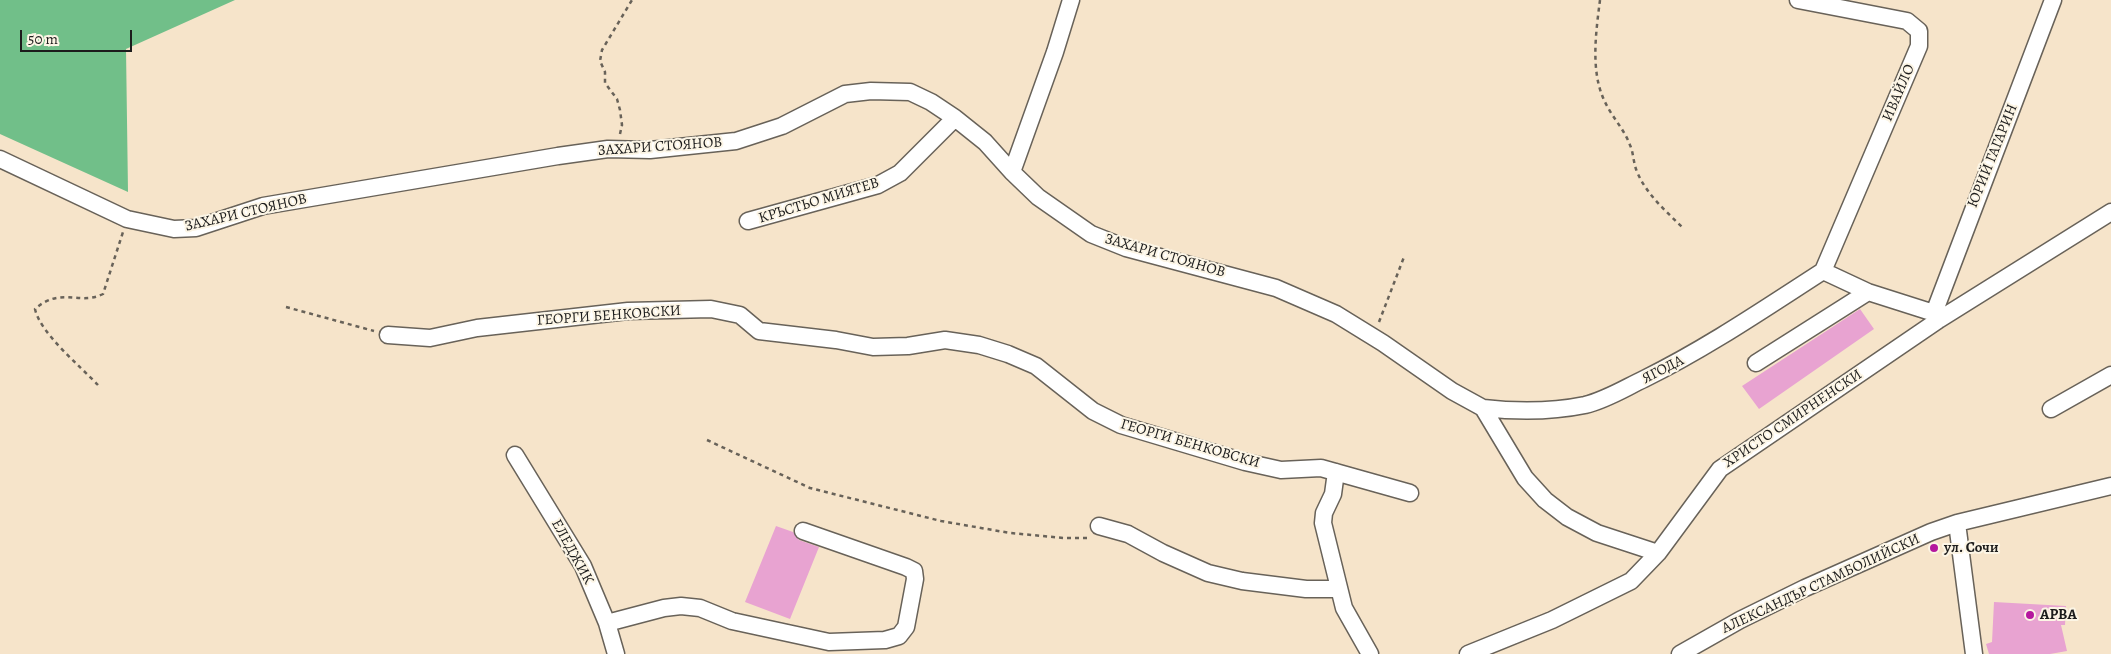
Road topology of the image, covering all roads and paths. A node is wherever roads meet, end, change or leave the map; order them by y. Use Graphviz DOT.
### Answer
graph roads {
  1 [pos="632,0"];
  2 [pos="1071,0"];
  3 [pos="1600,0"];
  4 [pos="1798,0"];
  5 [pos="2053,0"];
  6 [pos="955,118"];
  7 [pos="617,149"];
  8 [pos="0,159"];
  9 [pos="1012,172"];
  10 [pos="2111,212"];
  11 [pos="128,219"];
  12 [pos="748,222"];
  13 [pos="1684,229"];
  14 [pos="1404,257"];
  15 [pos="1823,271"];
  16 [pos="1868,292"];
  17 [pos="286,307"];
  18 [pos="1937,316"];
  19 [pos="388,335"];
  20 [pos="1373,337"];
  21 [pos="1756,363"];
  22 [pos="2111,375"];
  23 [pos="98,385"];
  24 [pos="1483,408"];
  25 [pos="2051,409"];
  26 [pos="707,440"];
  27 [pos="515,455"];
  28 [pos="1336,472"];
  29 [pos="2111,486"];
  30 [pos="1410,493"];
  31 [pos="1957,523"];
  32 [pos="1099,526"];
  33 [pos="803,531"];
  34 [pos="1118,531"];
  35 [pos="1658,553"];
  36 [pos="1339,589"];
  37 [pos="607,622"];
  38 [pos="616,654"];
  39 [pos="1370,654"];
  40 [pos="1468,654"];
  41 [pos="1680,654"];
  42 [pos="1974,654"];
  1 -- 7 [label="path"];
  2 -- 9 [label="street"];
  3 -- 13 [label="path"];
  4 -- 15 [label="street, ИВАЙЛО"];
  5 -- 18 [label="street, ЮРИЙ ГАГАРИН"];
  6 -- 7 [label="street, ЗАХАРИ СТОЯНОВ"];
  6 -- 9 [label="street, ЗАХАРИ СТОЯНОВ"];
  6 -- 12 [label="street, КРЪСТЬО МИЯТЕВ"];
  7 -- 11 [label="street, ЗАХАРИ СТОЯНОВ"];
  8 -- 11 [label="street, ЗАХАРИ СТОЯНОВ"];
  9 -- 20 [label="street, ЗАХАРИ СТОЯНОВ"];
  10 -- 18 [label="street, ХРИСТО СМИРНЕНСКИ"];
  11 -- 23 [label="path"];
  14 -- 20 [label="path"];
  15 -- 16 [label="street"];
  15 -- 24 [label="street, ЯГОДА"];
  16 -- 18 [label="street"];
  16 -- 21 [label="street"];
  17 -- 19 [label="path"];
  18 -- 35 [label="street, ХРИСТО СМИРНЕНСКИ"];
  19 -- 28 [label="street, ГЕОРГИ БЕНКОВСКИ"];
  20 -- 24 [label="street, ЗАХАРИ СТОЯНОВ"];
  22 -- 25 [label="street"];
  24 -- 35 [label="street"];
  26 -- 34 [label="path"];
  27 -- 37 [label="street, ЕЛЕДЖИК"];
  28 -- 30 [label="street, ГЕОРГИ БЕНКОВСКИ"];
  28 -- 36 [label="street"];
  29 -- 31 [label="street, АЛЕКСАНДЪР СТАМБОЛИЙСКИ"];
  31 -- 41 [label="street, АЛЕКСАНДЪР СТАМБОЛИЙСКИ"];
  31 -- 42 [label="street"];
  32 -- 34 [label="street"];
  33 -- 37 [label="street"];
  34 -- 36 [label="street"];
  35 -- 40 [label="street, ХРИСТО СМИРНЕНСКИ"];
  36 -- 39 [label="street"];
  37 -- 38 [label="street, ЕЛЕДЖИК"];
}
